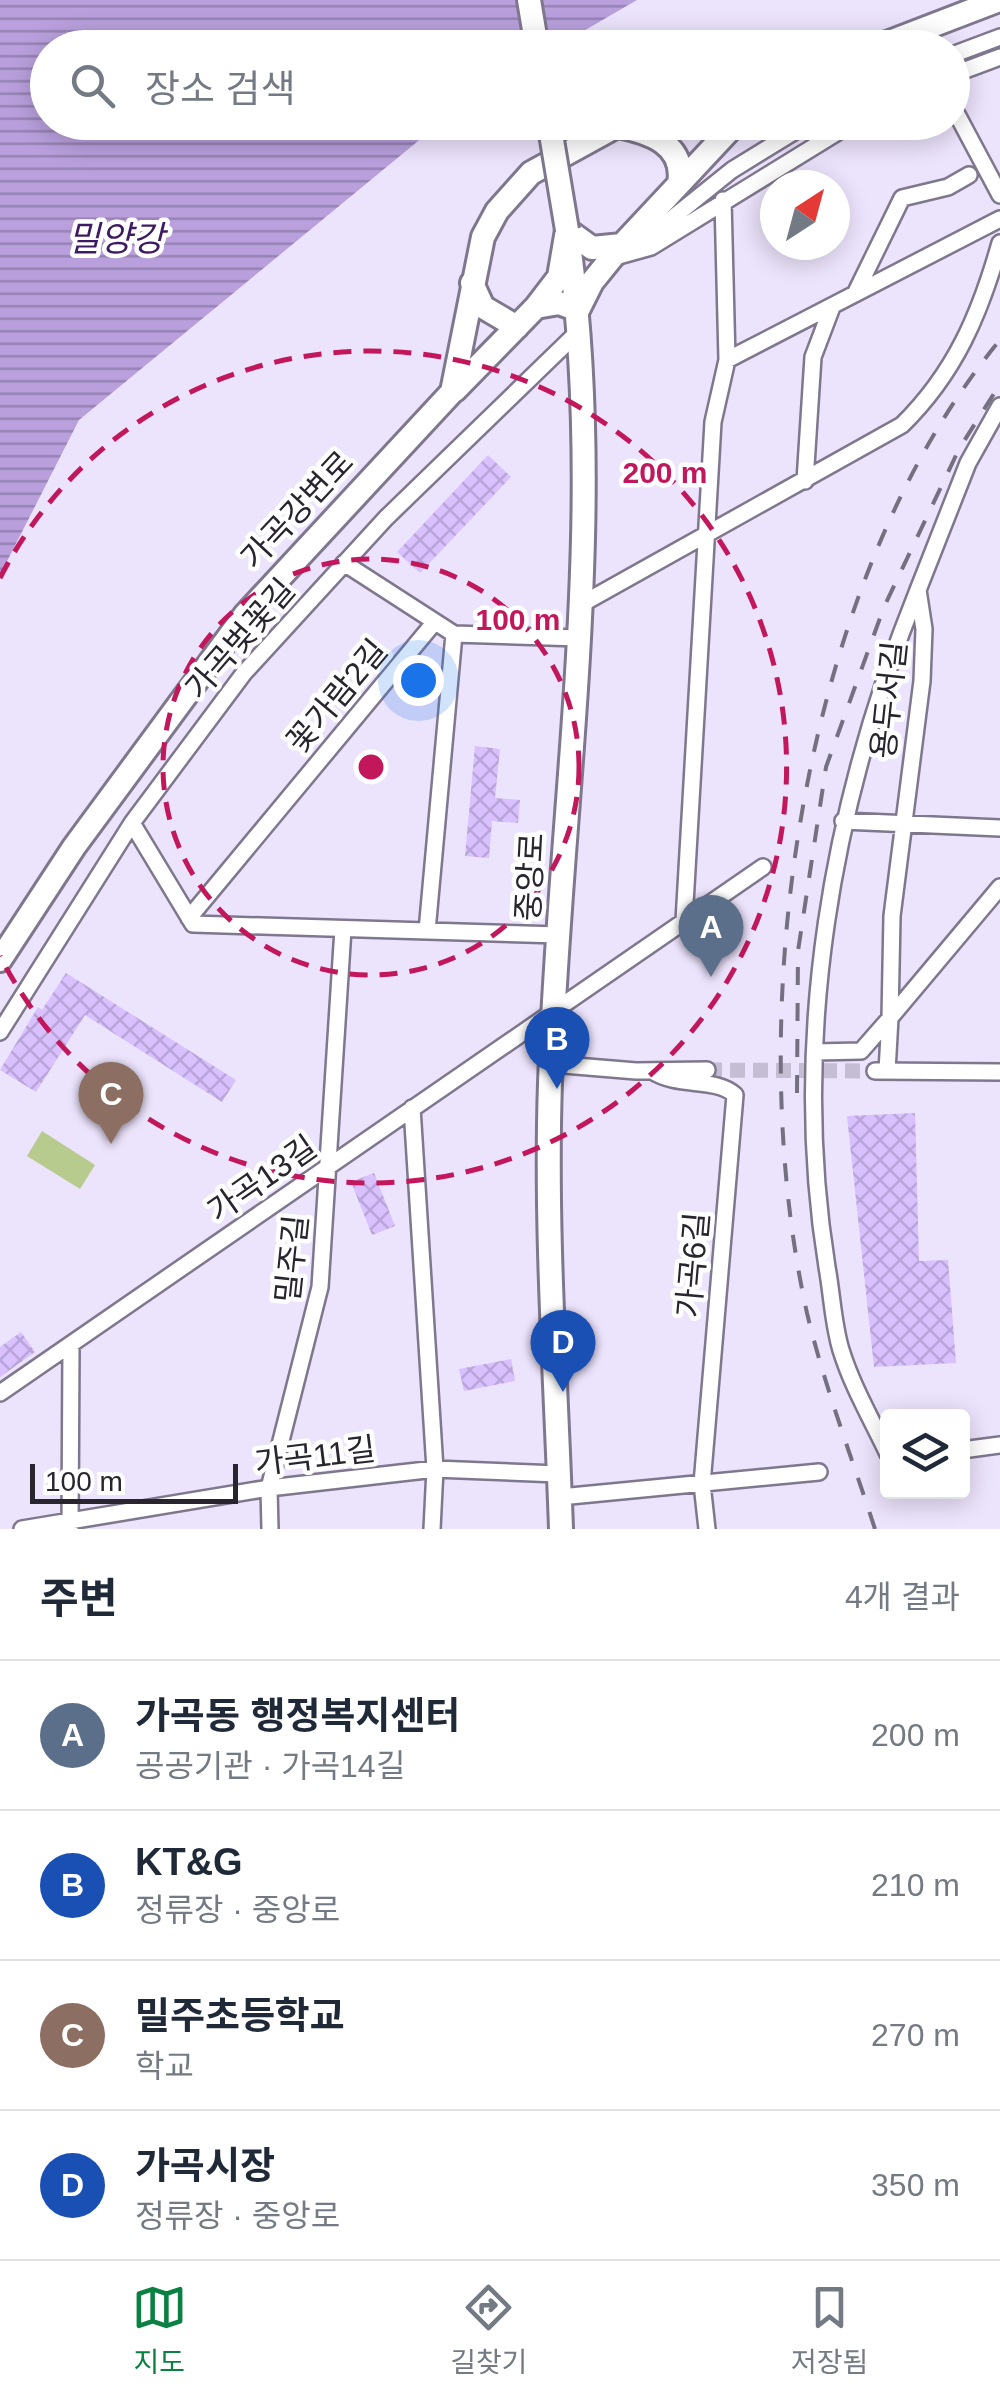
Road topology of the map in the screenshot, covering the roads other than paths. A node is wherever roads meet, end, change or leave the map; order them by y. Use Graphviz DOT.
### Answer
graph roads {
  1 [pos="529,0"];
  2 [pos="1000,0"];
  3 [pos="534,30"];
  4 [pos="921,30"];
  5 [pos="1000,37"];
  6 [pos="970,48"];
  7 [pos="1000,58"];
  8 [pos="970,69"];
  9 [pos="970,139"];
  10 [pos="552,140"];
  11 [pos="592,140"];
  12 [pos="659,140"];
  13 [pos="720,140"];
  14 [pos="781,140"];
  15 [pos="824,140"];
  16 [pos="970,175"];
  17 [pos="679,184"];
  18 [pos="1000,196"];
  19 [pos="724,200"];
  20 [pos="1000,219"];
  21 [pos="567,230"];
  22 [pos="1000,243"];
  23 [pos="620,252"];
  24 [pos="472,283"];
  25 [pos="855,294"];
  26 [pos="832,306"];
  27 [pos="536,307"];
  28 [pos="579,320"];
  29 [pos="517,326"];
  30 [pos="726,360"];
  31 [pos="452,392"];
  32 [pos="1000,406"];
  33 [pos="804,481"];
  34 [pos="707,536"];
  35 [pos="344,563"];
  36 [pos="918,590"];
  37 [pos="580,605"];
  38 [pos="432,624"];
  39 [pos="454,634"];
  40 [pos="579,638"];
  41 [pos="843,821"];
  42 [pos="132,823"];
  43 [pos="902,824"];
  44 [pos="1000,828"];
  45 [pos="764,867"];
  46 [pos="1000,886"];
  47 [pos="189,918"];
  48 [pos="684,921"];
  49 [pos="343,928"];
  50 [pos="428,931"];
  51 [pos="559,935"];
  52 [pos="0,960"];
  53 [pos="555,1009"];
  54 [pos="890,1018"];
  55 [pos="0,1032"];
  56 [pos="814,1052"];
  57 [pos="552,1064"];
  58 [pos="707,1070"];
  59 [pos="652,1071"];
  60 [pos="1000,1072"];
  61 [pos="412,1108"];
  62 [pos="327,1167"];
  63 [pos="71,1344"];
  64 [pos="0,1394"];
  65 [pos="880,1436"];
  66 [pos="1000,1445"];
  67 [pos="970,1449"];
  68 [pos="435,1470"];
  69 [pos="819,1472"];
  70 [pos="702,1484"];
  71 [pos="559,1486"];
  72 [pos="268,1488"];
  73 [pos="70,1526"];
  74 [pos="22,1529"];
  75 [pos="270,1529"];
  76 [pos="432,1529"];
  77 [pos="561,1529"];
  78 [pos="708,1529"];
  1 -- 3 [label="main road"];
  2 -- 4 [label="main road"];
  5 -- 6 [label="street"];
  7 -- 8 [label="street"];
  9 -- 18 [label="street"];
  10 -- 21 [label="main road, 중앙로, bridge"];
  11 -- 24 [label="main road"];
  12 -- 17 [label="main road"];
  13 -- 17 [label="main road"];
  14 -- 23 [label="street"];
  15 -- 19 [label="street"];
  16 -- 25 [label="street"];
  17 -- 23 [label="main road"];
  19 -- 23 [label="street"];
  19 -- 30 [label="street"];
  20 -- 25 [label="street"];
  21 -- 23 [label="main road"];
  21 -- 27 [label="main road, 가곡강변로"];
  21 -- 28 [label="main road, 중앙로"];
  22 -- 33 [label="street"];
  23 -- 28 [label="main road"];
  24 -- 29 [label="main road"];
  24 -- 31 [label="main road"];
  25 -- 26 [label="street"];
  26 -- 30 [label="street"];
  26 -- 33 [label="street"];
  27 -- 28 [label="main road"];
  27 -- 29 [label="main road, 가곡강변로"];
  28 -- 35 [label="street, 가곡벚꽃길"];
  28 -- 37 [label="main road, 중앙로"];
  29 -- 31 [label="main road, 가곡강변로"];
  30 -- 34 [label="street"];
  31 -- 52 [label="main road, 가곡강변로"];
  32 -- 36 [label="street, 용두서길"];
  33 -- 34 [label="street"];
  34 -- 37 [label="street"];
  34 -- 48 [label="street"];
  35 -- 38 [label="street"];
  35 -- 42 [label="street, 가곡벚꽃길"];
  36 -- 41 [label="street"];
  36 -- 43 [label="street, 용두서길"];
  37 -- 40 [label="main road, 중앙로"];
  38 -- 39 [label="street"];
  38 -- 47 [label="street, 꽃가람2길"];
  39 -- 40 [label="street"];
  39 -- 50 [label="street"];
  40 -- 51 [label="main road, 중앙로"];
  41 -- 43 [label="street"];
  41 -- 56 [label="street"];
  42 -- 47 [label="street"];
  42 -- 55 [label="street, 가곡벚꽃길"];
  43 -- 44 [label="street"];
  43 -- 54 [label="street, 용두서길"];
  45 -- 48 [label="street, 가곡13길"];
  46 -- 54 [label="street"];
  47 -- 49 [label="street"];
  48 -- 53 [label="street, 가곡13길"];
  49 -- 50 [label="street"];
  49 -- 62 [label="street, 밀주길"];
  50 -- 51 [label="street"];
  51 -- 53 [label="main road, 중앙로"];
  53 -- 57 [label="main road, 중앙로"];
  53 -- 61 [label="street, 가곡13길"];
  54 -- 56 [label="street"];
  54 -- 60 [label="street, 용두서길"];
  56 -- 65 [label="street"];
  57 -- 59 [label="street"];
  57 -- 71 [label="main road, 중앙로"];
  58 -- 59 [label="street"];
  59 -- 70 [label="street, 가곡6길"];
  61 -- 62 [label="street, 가곡13길"];
  61 -- 68 [label="street"];
  62 -- 63 [label="street, 가곡13길"];
  62 -- 72 [label="street, 밀주길"];
  63 -- 64 [label="street, 가곡13길"];
  63 -- 73 [label="street"];
  66 -- 67 [label="street"];
  68 -- 71 [label="street, 가곡11길"];
  68 -- 72 [label="street, 가곡11길"];
  68 -- 76 [label="street"];
  69 -- 70 [label="street, 가곡11길"];
  70 -- 71 [label="street, 가곡11길"];
  70 -- 78 [label="street, 가곡6길"];
  71 -- 77 [label="main road, 중앙로"];
  72 -- 73 [label="street, 가곡11길"];
  72 -- 75 [label="street, 밀주길"];
  73 -- 74 [label="street, 가곡11길"];
}
